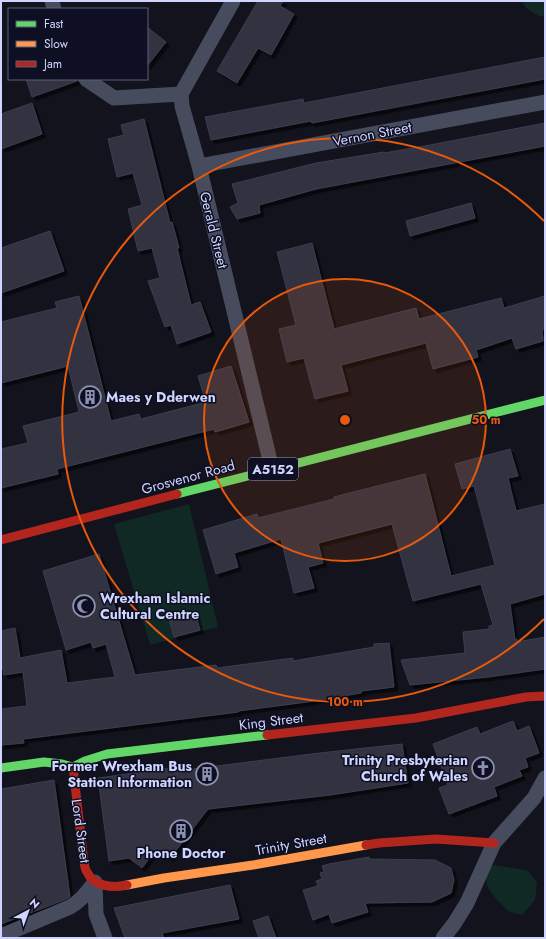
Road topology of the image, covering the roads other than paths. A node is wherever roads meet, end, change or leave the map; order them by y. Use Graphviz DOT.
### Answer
graph roads {
  1 [pos="233,1"];
  2 [pos="87,80"];
  3 [pos="181,94"];
  4 [pos="545,102"];
  5 [pos="199,166"];
  6 [pos="545,400"];
  7 [pos="272,469"];
  8 [pos="1,540"];
  9 [pos="545,696"];
  10 [pos="73,767"];
  11 [pos="1,768"];
  12 [pos="545,778"];
  13 [pos="494,843"];
  14 [pos="95,882"];
  15 [pos="1,936"];
  16 [pos="105,938"];
  17 [pos="443,938"];
  1 -- 3 [label="street"];
  2 -- 3 [label="street"];
  3 -- 5 [label="street, Gerald Street"];
  4 -- 5 [label="street, Vernon Street"];
  5 -- 7 [label="street, Gerald Street"];
  6 -- 7 [label="street, Grosvenor Road / A5152"];
  7 -- 8 [label="street, Grosvenor Road / A5152"];
  9 -- 10 [label="street, King Street"];
  10 -- 11 [label="street"];
  10 -- 14 [label="street, Lord Street"];
  12 -- 13 [label="street"];
  13 -- 14 [label="street, Trinity Street"];
  13 -- 17 [label="street"];
  14 -- 15 [label="street"];
  14 -- 16 [label="street, Lord Street"];
}
